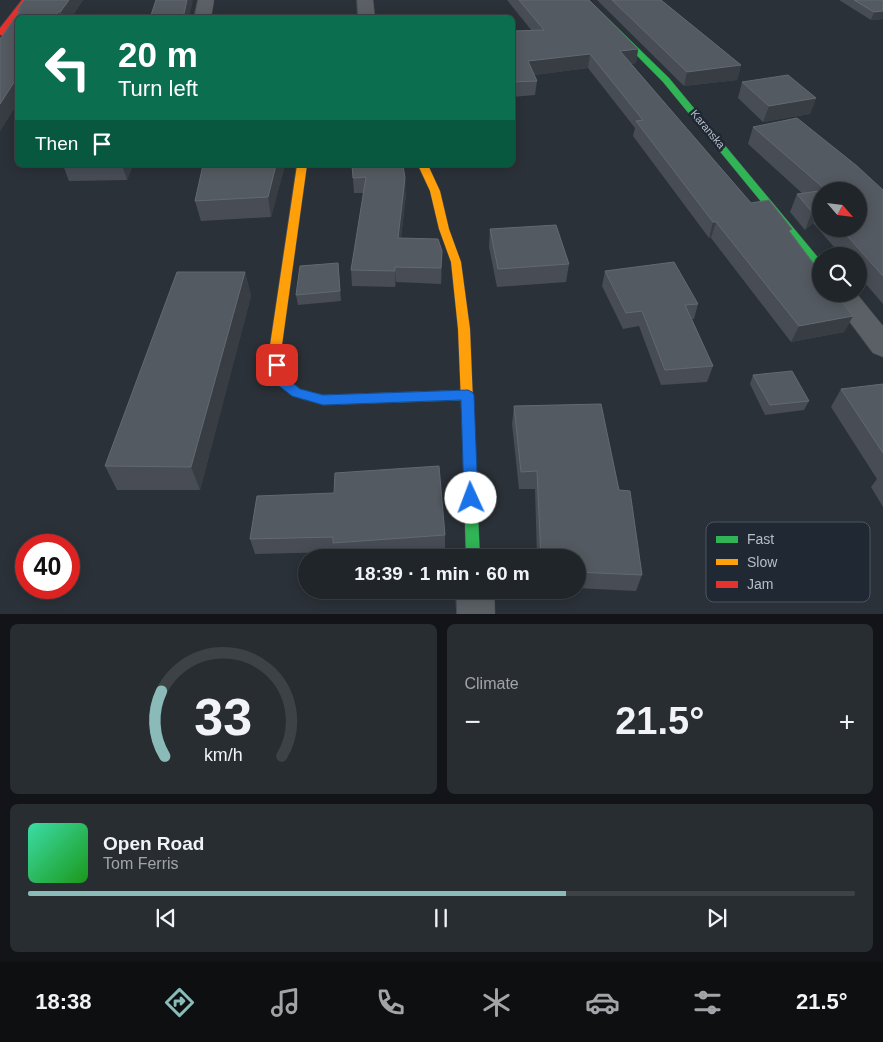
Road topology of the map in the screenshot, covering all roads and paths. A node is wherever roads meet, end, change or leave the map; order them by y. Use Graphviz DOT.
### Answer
graph roads {
  1 [pos="25,0"];
  2 [pos="206,0"];
  3 [pos="365,0"];
  4 [pos="585,0"];
  5 [pos="203,15"];
  6 [pos="367,15"];
  7 [pos="0,33"];
  8 [pos="302,167"];
  9 [pos="424,167"];
  10 [pos="812,257"];
  11 [pos="848,302"];
  12 [pos="883,346"];
  13 [pos="468,395"];
  14 [pos="473,549"];
  15 [pos="475,599"];
  16 [pos="476,614"];
  1 -- 7 [label="street"];
  2 -- 5 [label="street"];
  3 -- 6 [label="street"];
  4 -- 10 [label="street, Karanska"];
  8 -- 13 [label="street"];
  9 -- 13 [label="street"];
  11 -- 12 [label="street"];
  13 -- 14 [label="street"];
  15 -- 16 [label="street"];
}
